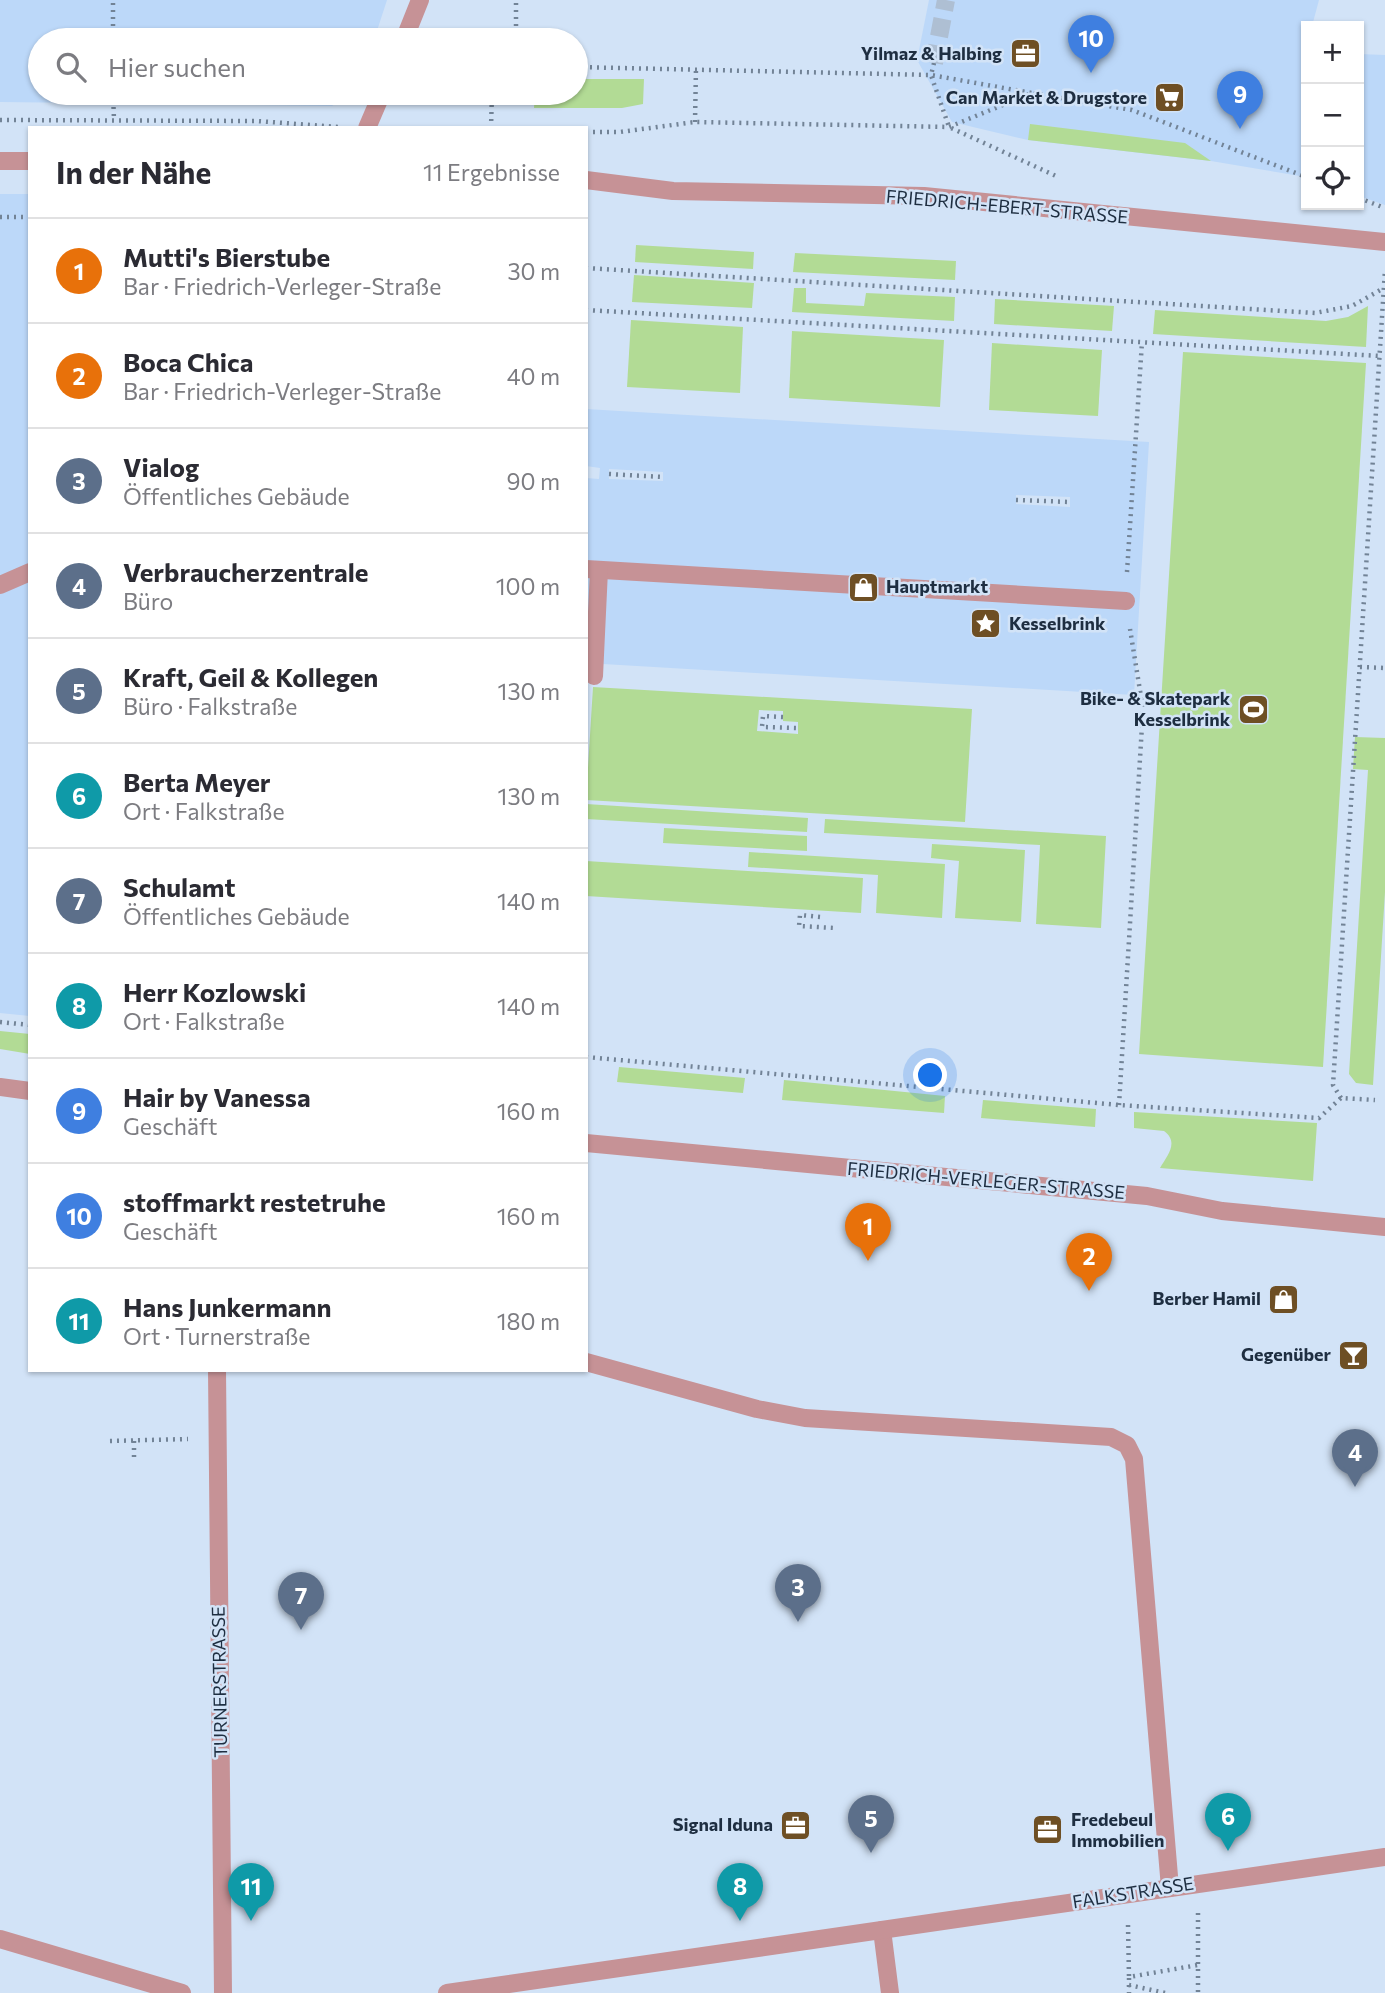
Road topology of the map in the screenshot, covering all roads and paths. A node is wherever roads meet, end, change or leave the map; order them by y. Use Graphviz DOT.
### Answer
graph roads {
  1 [pos="113,0"];
  2 [pos="420,0"];
  3 [pos="516,0"];
  4 [pos="113,28"];
  5 [pos="409,28"];
  6 [pos="516,28"];
  7 [pos="934,63"];
  8 [pos="588,67"];
  9 [pos="696,68"];
  10 [pos="931,75"];
  11 [pos="1032,93"];
  12 [pos="113,105"];
  13 [pos="377,105"];
  14 [pos="492,105"];
  15 [pos="0,120"];
  16 [pos="114,120"];
  17 [pos="695,122"];
  18 [pos="257,125"];
  19 [pos="285,126"];
  20 [pos="368,126"];
  21 [pos="491,126"];
  22 [pos="949,127"];
  23 [pos="588,132"];
  24 [pos="0,160"];
  25 [pos="28,161"];
  26 [pos="1301,175"];
  27 [pos="588,180"];
  28 [pos="1364,200"];
  29 [pos="1385,208"];
  30 [pos="0,217"];
  31 [pos="28,217"];
  32 [pos="1385,242"];
  33 [pos="1385,266"];
  34 [pos="588,268"];
  35 [pos="1384,288"];
  36 [pos="588,310"];
  37 [pos="1142,342"];
  38 [pos="1380,356"];
  39 [pos="608,474"];
  40 [pos="663,477"];
  41 [pos="1016,499"];
  42 [pos="1070,502"];
  43 [pos="592,569"];
  44 [pos="28,573"];
  45 [pos="0,585"];
  46 [pos="1125,601"];
  47 [pos="1360,667"];
  48 [pos="1385,668"];
  49 [pos="594,676"];
  50 [pos="783,718"];
  51 [pos="798,729"];
  52 [pos="820,917"];
  53 [pos="835,928"];
  54 [pos="0,1022"];
  55 [pos="28,1025"];
  56 [pos="588,1057"];
  57 [pos="0,1087"];
  58 [pos="28,1091"];
  59 [pos="1341,1098"];
  60 [pos="1375,1100"];
  61 [pos="1119,1104"];
  62 [pos="588,1143"];
  63 [pos="1385,1227"];
  64 [pos="588,1363"];
  65 [pos="217,1372"];
  66 [pos="217,1439"];
  67 [pos="110,1441"];
  68 [pos="134,1441"];
  69 [pos="134,1461"];
  70 [pos="1385,1857"];
  71 [pos="1194,1884"];
  72 [pos="1170,1888"];
  73 [pos="882,1930"];
  74 [pos="1128,1932"];
  75 [pos="0,1939"];
  76 [pos="1198,1965"];
  77 [pos="1129,1977"];
  78 [pos="1129,1985"];
  79 [pos="496,1990"];
  80 [pos="174,1992"];
  81 [pos="223,1993"];
  82 [pos="447,1993"];
  83 [pos="890,1993"];
  84 [pos="1129,1993"];
  85 [pos="1165,1993"];
  86 [pos="1198,1993"];
  1 -- 4 [label="path"];
  2 -- 5 [label="street"];
  3 -- 6 [label="path"];
  7 -- 10 [label="path"];
  8 -- 9 [label="path"];
  9 -- 10 [label="path"];
  9 -- 17 [label="path"];
  10 -- 11 [label="path"];
  10 -- 22 [label="path"];
  11 -- 22 [label="path"];
  11 -- 26 [label="path"];
  12 -- 16 [label="path"];
  13 -- 20 [label="street"];
  14 -- 21 [label="path"];
  15 -- 16 [label="path"];
  16 -- 18 [label="path"];
  17 -- 22 [label="path"];
  17 -- 23 [label="path"];
  18 -- 19 [label="path"];
  24 -- 25 [label="street"];
  27 -- 32 [label="street, FRIEDRICH-EBERT-STRASSE"];
  28 -- 29 [label="path"];
  30 -- 31 [label="path"];
  33 -- 35 [label="path"];
  34 -- 35 [label="path"];
  35 -- 38 [label="path"];
  36 -- 37 [label="path"];
  37 -- 38 [label="path"];
  37 -- 46 [label="path"];
  38 -- 47 [label="path"];
  39 -- 40 [label="path"];
  41 -- 42 [label="path"];
  43 -- 46 [label="street"];
  43 -- 49 [label="street"];
  44 -- 45 [label="street"];
  46 -- 61 [label="path"];
  47 -- 48 [label="path"];
  47 -- 59 [label="path"];
  50 -- 51 [label="path"];
  52 -- 53 [label="path"];
  54 -- 55 [label="path"];
  56 -- 61 [label="path"];
  57 -- 58 [label="street"];
  59 -- 60 [label="path"];
  59 -- 61 [label="path"];
  62 -- 63 [label="street, FRIEDRICH-VERLEGER-STRASSE"];
  64 -- 72 [label="street"];
  65 -- 66 [label="street, TURNERSTRASSE"];
  66 -- 68 [label="path"];
  66 -- 81 [label="street, TURNERSTRASSE"];
  67 -- 68 [label="path"];
  68 -- 69 [label="path"];
  70 -- 71 [label="street, FALKSTRASSE"];
  71 -- 72 [label="street, FALKSTRASSE"];
  71 -- 76 [label="path"];
  72 -- 73 [label="street, FALKSTRASSE"];
  73 -- 79 [label="street, FALKSTRASSE"];
  73 -- 83 [label="street"];
  74 -- 77 [label="path"];
  75 -- 80 [label="street"];
  76 -- 77 [label="path"];
  76 -- 86 [label="path"];
  77 -- 78 [label="path"];
  78 -- 84 [label="path"];
  78 -- 85 [label="path"];
  79 -- 82 [label="street, FALKSTRASSE"];
}
